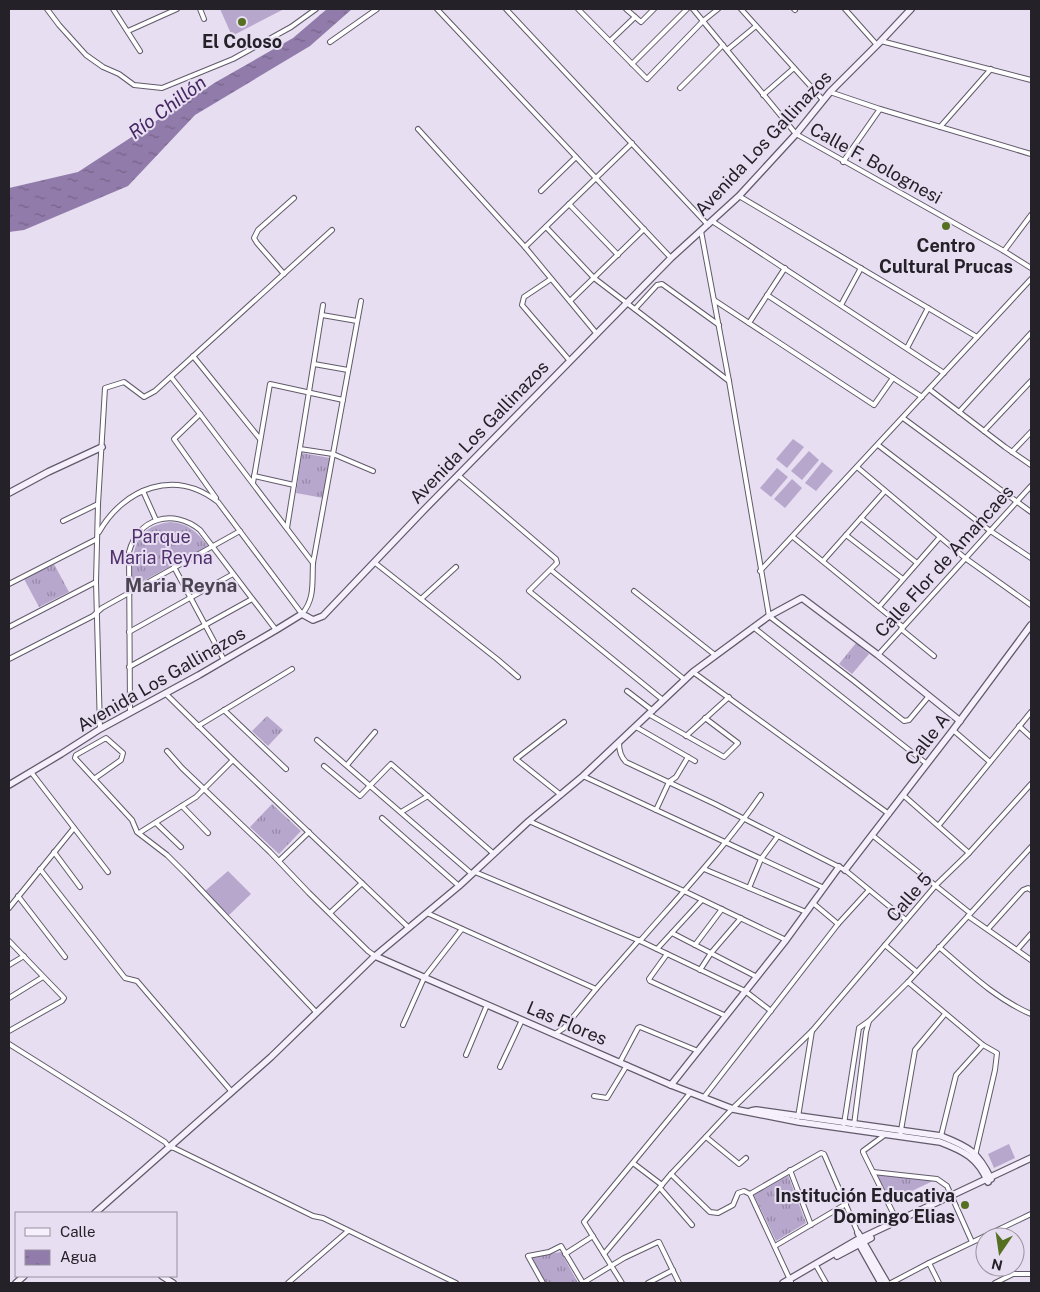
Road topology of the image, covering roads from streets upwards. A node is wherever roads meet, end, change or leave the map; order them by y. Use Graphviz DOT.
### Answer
graph roads {
  1 [pos="47,9"];
  2 [pos="113,9"];
  3 [pos="177,9"];
  4 [pos="200,9"];
  5 [pos="316,9"];
  6 [pos="377,9"];
  7 [pos="437,9"];
  8 [pos="506,9"];
  9 [pos="578,9"];
  10 [pos="626,9"];
  11 [pos="654,9"];
  12 [pos="688,9"];
  13 [pos="693,9"];
  14 [pos="718,9"];
  15 [pos="741,9"];
  16 [pos="844,9"];
  17 [pos="911,9"];
  18 [pos="168,11"];
  19 [pos="635,17"];
  20 [pos="204,20"];
  21 [pos="703,21"];
  22 [pos="756,26"];
  23 [pos="128,32"];
  24 [pos="610,41"];
  25 [pos="330,42"];
  26 [pos="879,43"];
  27 [pos="723,45"];
  28 [pos="727,50"];
  29 [pos="140,51"];
  30 [pos="632,64"];
  31 [pos="794,68"];
  32 [pos="991,70"];
  33 [pos="1031,80"];
  34 [pos="680,88"];
  35 [pos="830,92"];
  36 [pos="763,95"];
  37 [pos="823,100"];
  38 [pos="880,109"];
  39 [pos="940,126"];
  40 [pos="418,128"];
  41 [pos="796,134"];
  42 [pos="632,143"];
  43 [pos="1031,154"];
  44 [pos="576,157"];
  45 [pos="843,162"];
  46 [pos="596,178"];
  47 [pos="541,191"];
  48 [pos="739,196"];
  49 [pos="294,198"];
  50 [pos="569,204"];
  51 [pos="1031,215"];
  52 [pos="710,223"];
  53 [pos="546,226"];
  54 [pos="644,229"];
  55 [pos="332,230"];
  56 [pos="701,231"];
  57 [pos="525,247"];
  58 [pos="1004,251"];
  59 [pos="618,255"];
  60 [pos="671,258"];
  61 [pos="785,268"];
  62 [pos="861,268"];
  63 [pos="1031,268"];
  64 [pos="284,274"];
  65 [pos="594,278"];
  66 [pos="552,279"];
  67 [pos="1031,280"];
  68 [pos="767,295"];
  69 [pos="714,300"];
  70 [pos="361,301"];
  71 [pos="570,301"];
  72 [pos="627,303"];
  73 [pos="323,305"];
  74 [pos="841,305"];
  75 [pos="928,308"];
  76 [pos="635,309"];
  77 [pos="322,315"];
  78 [pos="356,321"];
  79 [pos="749,323"];
  80 [pos="719,326"];
  81 [pos="1031,333"];
  82 [pos="597,334"];
  83 [pos="977,337"];
  84 [pos="907,348"];
  85 [pos="193,356"];
  86 [pos="570,361"];
  87 [pos="314,364"];
  88 [pos="348,370"];
  89 [pos="944,373"];
  90 [pos="171,377"];
  91 [pos="893,378"];
  92 [pos="729,381"];
  93 [pos="1031,381"];
  94 [pos="929,389"];
  95 [pos="309,393"];
  96 [pos="922,397"];
  97 [pos="343,400"];
  98 [pos="960,412"];
  99 [pos="200,414"];
  100 [pos="903,418"];
  101 [pos="984,431"];
  102 [pos="1031,432"];
  103 [pos="260,439"];
  104 [pos="878,445"];
  105 [pos="102,447"];
  106 [pos="300,449"];
  107 [pos="1012,452"];
  108 [pos="333,454"];
  109 [pos="1031,465"];
  110 [pos="857,467"];
  111 [pos="373,471"];
  112 [pos="458,475"];
  113 [pos="254,476"];
  114 [pos="252,483"];
  115 [pos="294,485"];
  116 [pos="1031,486"];
  117 [pos="144,491"];
  118 [pos="885,491"];
  119 [pos="9,493"];
  120 [pos="218,502"];
  121 [pos="1016,502"];
  122 [pos="98,504"];
  123 [pos="1031,512"];
  124 [pos="861,518"];
  125 [pos="156,520"];
  126 [pos="63,521"];
  127 [pos="287,528"];
  128 [pos="989,530"];
  129 [pos="240,531"];
  130 [pos="97,534"];
  131 [pos="846,535"];
  132 [pos="793,537"];
  133 [pos="940,537"];
  134 [pos="97,539"];
  135 [pos="213,546"];
  136 [pos="965,558"];
  137 [pos="1031,558"];
  138 [pos="822,561"];
  139 [pos="374,562"];
  140 [pos="313,563"];
  141 [pos="917,563"];
  142 [pos="174,567"];
  143 [pos="456,567"];
  144 [pos="551,570"];
  145 [pos="760,571"];
  146 [pos="233,574"];
  147 [pos="903,579"];
  148 [pos="96,582"];
  149 [pos="9,584"];
  150 [pos="634,591"];
  151 [pos="128,593"];
  152 [pos="191,597"];
  153 [pos="252,599"];
  154 [pos="421,599"];
  155 [pos="1031,605"];
  156 [pos="879,607"];
  157 [pos="96,614"];
  158 [pos="302,614"];
  159 [pos="769,616"];
  160 [pos="206,625"];
  161 [pos="1031,625"];
  162 [pos="9,627"];
  163 [pos="753,627"];
  164 [pos="902,628"];
  165 [pos="276,630"];
  166 [pos="129,632"];
  167 [pos="715,655"];
  168 [pos="878,655"];
  169 [pos="934,656"];
  170 [pos="9,659"];
  171 [pos="224,660"];
  172 [pos="129,667"];
  173 [pos="292,669"];
  174 [pos="693,672"];
  175 [pos="518,677"];
  176 [pos="685,680"];
  177 [pos="628,691"];
  178 [pos="165,694"];
  179 [pos="929,696"];
  180 [pos="728,698"];
  181 [pos="662,700"];
  182 [pos="224,710"];
  183 [pos="130,712"];
  184 [pos="1031,712"];
  185 [pos="651,713"];
  186 [pos="705,718"];
  187 [pos="960,721"];
  188 [pos="564,722"];
  189 [pos="198,726"];
  190 [pos="1019,726"];
  191 [pos="636,727"];
  192 [pos="100,729"];
  193 [pos="953,730"];
  194 [pos="375,732"];
  195 [pos="686,736"];
  196 [pos="1031,737"];
  197 [pos="317,740"];
  198 [pos="619,742"];
  199 [pos="167,751"];
  200 [pos="688,757"];
  201 [pos="233,760"];
  202 [pos="695,761"];
  203 [pos="990,762"];
  204 [pos="927,764"];
  205 [pos="347,765"];
  206 [pos="324,766"];
  207 [pos="286,769"];
  208 [pos="31,772"];
  209 [pos="583,776"];
  210 [pos="94,779"];
  211 [pos="668,782"];
  212 [pos="1031,784"];
  213 [pos="9,785"];
  214 [pos="371,786"];
  215 [pos="205,789"];
  216 [pos="561,795"];
  217 [pos="761,795"];
  218 [pos="903,795"];
  219 [pos="428,796"];
  220 [pos="182,806"];
  221 [pos="656,810"];
  222 [pos="401,812"];
  223 [pos="888,814"];
  224 [pos="382,818"];
  225 [pos="745,819"];
  226 [pos="156,822"];
  227 [pos="529,822"];
  228 [pos="939,825"];
  229 [pos="74,828"];
  230 [pos="309,832"];
  231 [pos="139,833"];
  232 [pos="208,833"];
  233 [pos="872,835"];
  234 [pos="778,836"];
  235 [pos="726,842"];
  236 [pos="181,847"];
  237 [pos="1031,847"];
  238 [pos="54,852"];
  239 [pos="969,853"];
  240 [pos="494,854"];
  241 [pos="761,859"];
  242 [pos="278,861"];
  243 [pos="842,868"];
  244 [pos="40,869"];
  245 [pos="704,869"];
  246 [pos="108,872"];
  247 [pos="474,873"];
  248 [pos="362,883"];
  249 [pos="936,885"];
  250 [pos="80,886"];
  251 [pos="459,886"];
  252 [pos="749,888"];
  253 [pos="824,888"];
  254 [pos="869,890"];
  255 [pos="1031,890"];
  256 [pos="684,891"];
  257 [pos="18,896"];
  258 [pos="702,900"];
  259 [pos="813,903"];
  260 [pos="9,908"];
  261 [pos="722,909"];
  262 [pos="806,912"];
  263 [pos="427,913"];
  264 [pos="330,914"];
  265 [pos="969,914"];
  266 [pos="741,918"];
  267 [pos="906,920"];
  268 [pos="838,924"];
  269 [pos="410,928"];
  270 [pos="462,929"];
  271 [pos="988,929"];
  272 [pos="672,933"];
  273 [pos="1031,934"];
  274 [pos="786,940"];
  275 [pos="9,941"];
  276 [pos="640,941"];
  277 [pos="695,945"];
  278 [pos="885,945"];
  279 [pos="939,947"];
  280 [pos="657,949"];
  281 [pos="1017,950"];
  282 [pos="711,953"];
  283 [pos="667,954"];
  284 [pos="24,956"];
  285 [pos="375,956"];
  286 [pos="65,957"];
  287 [pos="1031,960"];
  288 [pos="9,965"];
  289 [pos="700,970"];
  290 [pos="916,972"];
  291 [pos="44,977"];
  292 [pos="757,977"];
  293 [pos="424,978"];
  294 [pos="908,982"];
  295 [pos="596,989"];
  296 [pos="745,991"];
  297 [pos="9,998"];
  298 [pos="487,1005"];
  299 [pos="771,1011"];
  300 [pos="317,1013"];
  301 [pos="945,1014"];
  302 [pos="1031,1014"];
  303 [pos="726,1016"];
  304 [pos="522,1020"];
  305 [pos="869,1021"];
  306 [pos="403,1025"];
  307 [pos="9,1031"];
  308 [pos="812,1031"];
  309 [pos="555,1034"];
  310 [pos="9,1044"];
  311 [pos="983,1045"];
  312 [pos="698,1051"];
  313 [pos="466,1055"];
  314 [pos="623,1064"];
  315 [pos="500,1067"];
  316 [pos="671,1085"];
  317 [pos="232,1092"];
  318 [pos="691,1092"];
  319 [pos="594,1096"];
  320 [pos="704,1097"];
  321 [pos="733,1109"];
  322 [pos="749,1112"];
  323 [pos="798,1117"];
  324 [pos="844,1126"];
  325 [pos="854,1127"];
  326 [pos="900,1133"];
  327 [pos="886,1134"];
  328 [pos="941,1136"];
  329 [pos="706,1137"];
  330 [pos="169,1148"];
  331 [pos="975,1156"];
  332 [pos="746,1158"];
  333 [pos="1031,1158"];
  334 [pos="633,1162"];
  335 [pos="1031,1162"];
  336 [pos="790,1170"];
  337 [pos="873,1172"];
  338 [pos="671,1174"];
  339 [pos="989,1180"];
  340 [pos="661,1186"];
  341 [pos="750,1194"];
  342 [pos="952,1197"];
  343 [pos="846,1204"];
  344 [pos="96,1212"];
  345 [pos="1031,1214"];
  346 [pos="897,1221"];
  347 [pos="692,1225"];
  348 [pos="811,1225"];
  349 [pos="348,1231"];
  350 [pos="593,1236"];
  351 [pos="859,1240"];
  352 [pos="972,1242"];
  353 [pos="775,1246"];
  354 [pos="565,1254"];
  355 [pos="604,1254"];
  356 [pos="929,1263"];
  357 [pos="611,1266"];
  358 [pos="817,1267"];
  359 [pos="673,1270"];
  360 [pos="1031,1274"];
  361 [pos="790,1282"];
  362 [pos="288,1283"];
  363 [pos="456,1283"];
  364 [pos="543,1283"];
  365 [pos="583,1283"];
  366 [pos="622,1283"];
  367 [pos="648,1283"];
  368 [pos="679,1283"];
  369 [pos="783,1283"];
  370 [pos="826,1283"];
  371 [pos="881,1283"];
  372 [pos="886,1283"];
  373 [pos="891,1283"];
  374 [pos="939,1283"];
  375 [pos="996,1283"];
  1 -- 5 [label="street"];
  2 -- 23 [label="street"];
  3 -- 18 [label="street"];
  4 -- 20 [label="street"];
  6 -- 25 [label="street"];
  7 -- 44 [label="street"];
  8 -- 42 [label="street"];
  9 -- 24 [label="street"];
  10 -- 19 [label="street"];
  11 -- 19 [label="street"];
  12 -- 30 [label="street"];
  13 -- 21 [label="street, Calle F. Bolognesi"];
  14 -- 21 [label="street"];
  15 -- 22 [label="street"];
  16 -- 26 [label="street"];
  17 -- 26 [label="street, Avenida Los Gallinazos"];
  18 -- 23 [label="street"];
  19 -- 24 [label="street"];
  21 -- 27 [label="street, Calle F. Bolognesi"];
  21 -- 30 [label="street"];
  22 -- 28 [label="street"];
  22 -- 31 [label="street"];
  23 -- 29 [label="street"];
  24 -- 30 [label="street"];
  26 -- 32 [label="street"];
  26 -- 35 [label="street, Avenida Los Gallinazos"];
  27 -- 28 [label="street, Calle F. Bolognesi"];
  27 -- 34 [label="street"];
  28 -- 36 [label="street, Calle F. Bolognesi"];
  31 -- 36 [label="street"];
  31 -- 37 [label="street"];
  32 -- 33 [label="street"];
  32 -- 39 [label="street"];
  35 -- 37 [label="street, Avenida Los Gallinazos"];
  35 -- 38 [label="street"];
  36 -- 41 [label="street, Calle F. Bolognesi"];
  37 -- 41 [label="street, Avenida Los Gallinazos"];
  38 -- 39 [label="street"];
  38 -- 45 [label="street"];
  39 -- 43 [label="street"];
  40 -- 57 [label="street"];
  41 -- 45 [label="street, Calle F. Bolognesi"];
  41 -- 48 [label="street, Avenida Los Gallinazos"];
  42 -- 46 [label="street"];
  42 -- 52 [label="street"];
  44 -- 46 [label="street"];
  44 -- 47 [label="street"];
  45 -- 58 [label="street, Calle F. Bolognesi"];
  46 -- 50 [label="street"];
  46 -- 54 [label="street"];
  48 -- 52 [label="street, Avenida Los Gallinazos"];
  48 -- 62 [label="street"];
  49 -- 64 [label="street"];
  50 -- 53 [label="street"];
  50 -- 59 [label="street"];
  51 -- 58 [label="street"];
  52 -- 56 [label="street, Avenida Los Gallinazos"];
  52 -- 61 [label="street"];
  53 -- 57 [label="street"];
  53 -- 65 [label="street"];
  54 -- 59 [label="street"];
  54 -- 60 [label="street"];
  55 -- 64 [label="street"];
  56 -- 60 [label="street, Avenida Los Gallinazos"];
  56 -- 69 [label="street"];
  57 -- 66 [label="street"];
  58 -- 63 [label="street, Calle F. Bolognesi"];
  59 -- 65 [label="street"];
  60 -- 72 [label="street, Avenida Los Gallinazos"];
  61 -- 68 [label="street"];
  61 -- 74 [label="street"];
  62 -- 74 [label="street"];
  62 -- 75 [label="street"];
  64 -- 85 [label="street"];
  65 -- 71 [label="street"];
  65 -- 72 [label="street"];
  66 -- 71 [label="street"];
  66 -- 86 [label="street"];
  67 -- 83 [label="street"];
  68 -- 79 [label="street"];
  68 -- 91 [label="street"];
  69 -- 79 [label="street"];
  69 -- 80 [label="street"];
  70 -- 78 [label="street"];
  71 -- 82 [label="street"];
  72 -- 76 [label="street"];
  72 -- 82 [label="street, Avenida Los Gallinazos"];
  73 -- 77 [label="street"];
  74 -- 84 [label="street"];
  75 -- 83 [label="street"];
  75 -- 84 [label="street"];
  76 -- 80 [label="street"];
  76 -- 92 [label="street"];
  77 -- 78 [label="street"];
  77 -- 87 [label="street"];
  78 -- 88 [label="street"];
  79 -- 91 [label="street"];
  80 -- 92 [label="street"];
  81 -- 98 [label="street"];
  82 -- 86 [label="street, Avenida Los Gallinazos"];
  83 -- 89 [label="street"];
  84 -- 89 [label="street"];
  85 -- 90 [label="street"];
  85 -- 103 [label="street"];
  86 -- 112 [label="street, Avenida Los Gallinazos"];
  87 -- 88 [label="street"];
  87 -- 95 [label="street"];
  88 -- 97 [label="street"];
  89 -- 94 [label="street"];
  90 -- 99 [label="street"];
  90 -- 105 [label="street"];
  91 -- 96 [label="street"];
  92 -- 145 [label="street"];
  93 -- 101 [label="street"];
  94 -- 96 [label="street"];
  94 -- 98 [label="street"];
  95 -- 97 [label="street"];
  95 -- 103 [label="street"];
  95 -- 106 [label="street"];
  96 -- 100 [label="street"];
  97 -- 108 [label="street"];
  98 -- 101 [label="street"];
  99 -- 114 [label="street"];
  99 -- 120 [label="street"];
  100 -- 104 [label="street"];
  100 -- 121 [label="street"];
  101 -- 107 [label="street"];
  102 -- 107 [label="street"];
  103 -- 113 [label="street"];
  104 -- 110 [label="street"];
  104 -- 128 [label="street"];
  105 -- 119 [label="street"];
  105 -- 122 [label="street"];
  106 -- 108 [label="street"];
  106 -- 115 [label="street"];
  107 -- 109 [label="street"];
  108 -- 111 [label="street"];
  108 -- 140 [label="street"];
  110 -- 118 [label="street"];
  110 -- 132 [label="street"];
  112 -- 139 [label="street, Avenida Los Gallinazos"];
  112 -- 144 [label="street"];
  113 -- 114 [label="street"];
  113 -- 115 [label="street"];
  114 -- 127 [label="street"];
  115 -- 127 [label="street"];
  116 -- 121 [label="street, Calle Flor de Amancaes"];
  117 -- 120 [label="street"];
  117 -- 125 [label="street"];
  117 -- 130 [label="street"];
  118 -- 124 [label="street"];
  118 -- 133 [label="street"];
  120 -- 129 [label="street"];
  121 -- 123 [label="street"];
  121 -- 128 [label="street, Calle Flor de Amancaes"];
  122 -- 126 [label="street"];
  122 -- 130 [label="street"];
  124 -- 131 [label="street"];
  124 -- 141 [label="street"];
  125 -- 135 [label="street"];
  125 -- 151 [label="street"];
  127 -- 140 [label="street"];
  128 -- 136 [label="street, Calle Flor de Amancaes"];
  128 -- 137 [label="street"];
  129 -- 135 [label="street"];
  129 -- 158 [label="street"];
  130 -- 134 [label="street"];
  131 -- 138 [label="street"];
  131 -- 147 [label="street"];
  132 -- 138 [label="street"];
  132 -- 145 [label="street"];
  133 -- 136 [label="street"];
  133 -- 141 [label="street"];
  134 -- 148 [label="street"];
  134 -- 149 [label="street"];
  135 -- 142 [label="street"];
  135 -- 146 [label="street"];
  136 -- 155 [label="street"];
  136 -- 164 [label="street, Calle Flor de Amancaes"];
  138 -- 156 [label="street"];
  139 -- 154 [label="street"];
  139 -- 158 [label="street, Avenida Los Gallinazos"];
  140 -- 158 [label="street"];
  141 -- 147 [label="street"];
  142 -- 151 [label="street"];
  142 -- 152 [label="street"];
  143 -- 154 [label="street"];
  144 -- 176 [label="street"];
  144 -- 181 [label="street"];
  145 -- 159 [label="street"];
  146 -- 152 [label="street"];
  146 -- 153 [label="street"];
  147 -- 156 [label="street"];
  148 -- 157 [label="street"];
  148 -- 162 [label="street"];
  150 -- 167 [label="street"];
  151 -- 157 [label="street"];
  151 -- 166 [label="street"];
  152 -- 160 [label="street"];
  152 -- 166 [label="street"];
  153 -- 160 [label="street"];
  153 -- 165 [label="street"];
  154 -- 175 [label="street"];
  156 -- 164 [label="street"];
  157 -- 170 [label="street"];
  157 -- 192 [label="street"];
  158 -- 165 [label="street, Avenida Los Gallinazos"];
  159 -- 163 [label="street"];
  159 -- 168 [label="street"];
  159 -- 179 [label="street"];
  160 -- 171 [label="street"];
  160 -- 172 [label="street"];
  161 -- 187 [label="street, Calle A"];
  163 -- 167 [label="street"];
  163 -- 204 [label="street"];
  164 -- 168 [label="street, Calle Flor de Amancaes"];
  164 -- 169 [label="street"];
  165 -- 171 [label="street, Avenida Los Gallinazos"];
  166 -- 172 [label="street"];
  167 -- 174 [label="street"];
  168 -- 179 [label="street"];
  171 -- 178 [label="street, Avenida Los Gallinazos"];
  172 -- 183 [label="street"];
  173 -- 182 [label="street"];
  174 -- 176 [label="street"];
  174 -- 180 [label="street"];
  176 -- 181 [label="street"];
  177 -- 185 [label="street"];
  178 -- 183 [label="street, Avenida Los Gallinazos"];
  178 -- 189 [label="street"];
  179 -- 187 [label="street"];
  180 -- 186 [label="street"];
  180 -- 223 [label="street"];
  181 -- 185 [label="street"];
  182 -- 189 [label="street"];
  182 -- 207 [label="street"];
  183 -- 192 [label="street, Avenida Los Gallinazos"];
  184 -- 190 [label="street"];
  185 -- 191 [label="street"];
  185 -- 195 [label="street"];
  186 -- 195 [label="street"];
  186 -- 195 [label="street"];
  187 -- 193 [label="street, Calle A"];
  188 -- 216 [label="street"];
  189 -- 201 [label="street"];
  190 -- 196 [label="street"];
  190 -- 203 [label="street"];
  191 -- 198 [label="street"];
  191 -- 200 [label="street"];
  192 -- 208 [label="street, Avenida Los Gallinazos"];
  193 -- 203 [label="street"];
  193 -- 204 [label="street, Calle A"];
  194 -- 205 [label="street"];
  197 -- 205 [label="street"];
  198 -- 209 [label="street"];
  198 -- 211 [label="street"];
  199 -- 215 [label="street"];
  200 -- 202 [label="street"];
  200 -- 211 [label="street"];
  201 -- 215 [label="street"];
  201 -- 230 [label="street"];
  203 -- 228 [label="street"];
  204 -- 218 [label="street, Calle A"];
  205 -- 214 [label="street"];
  206 -- 214 [label="street"];
  208 -- 213 [label="street, Avenida Los Gallinazos"];
  208 -- 229 [label="street"];
  209 -- 216 [label="street"];
  209 -- 221 [label="street"];
  210 -- 210 [label="street"];
  210 -- 231 [label="street"];
  211 -- 221 [label="street"];
  211 -- 225 [label="street"];
  212 -- 239 [label="street, Calle 5"];
  214 -- 219 [label="street"];
  214 -- 222 [label="street"];
  215 -- 220 [label="street"];
  215 -- 242 [label="street"];
  216 -- 227 [label="street"];
  217 -- 225 [label="street"];
  218 -- 223 [label="street, Calle A"];
  218 -- 228 [label="street"];
  219 -- 222 [label="street"];
  219 -- 240 [label="street"];
  220 -- 226 [label="street"];
  220 -- 232 [label="street"];
  221 -- 235 [label="street"];
  222 -- 247 [label="street"];
  223 -- 233 [label="street, Calle A"];
  224 -- 251 [label="street"];
  225 -- 234 [label="street"];
  225 -- 235 [label="street"];
  226 -- 231 [label="street"];
  226 -- 236 [label="street"];
  227 -- 240 [label="street"];
  227 -- 256 [label="street"];
  228 -- 239 [label="street"];
  229 -- 238 [label="street"];
  229 -- 246 [label="street"];
  230 -- 242 [label="street"];
  230 -- 248 [label="street"];
  231 -- 300 [label="street"];
  233 -- 243 [label="street, Calle A"];
  233 -- 249 [label="street"];
  234 -- 241 [label="street"];
  234 -- 243 [label="street"];
  235 -- 241 [label="street"];
  235 -- 245 [label="street"];
  237 -- 265 [label="street"];
  238 -- 244 [label="street"];
  238 -- 250 [label="street"];
  239 -- 249 [label="street, Calle 5"];
  240 -- 247 [label="street"];
  241 -- 252 [label="street"];
  241 -- 253 [label="street"];
  242 -- 264 [label="street"];
  243 -- 253 [label="street, Calle A"];
  243 -- 254 [label="street"];
  244 -- 257 [label="street"];
  244 -- 317 [label="street"];
  245 -- 252 [label="street"];
  245 -- 256 [label="street"];
  247 -- 251 [label="street"];
  247 -- 276 [label="street"];
  248 -- 264 [label="street"];
  248 -- 269 [label="street"];
  249 -- 265 [label="street"];
  249 -- 267 [label="street, Calle 5"];
  251 -- 263 [label="street"];
  252 -- 262 [label="street"];
  253 -- 259 [label="street, Calle A"];
  254 -- 267 [label="street"];
  254 -- 268 [label="street"];
  255 -- 271 [label="street"];
  256 -- 258 [label="street"];
  256 -- 276 [label="street"];
  257 -- 260 [label="street"];
  257 -- 286 [label="street"];
  258 -- 261 [label="street"];
  258 -- 272 [label="street"];
  259 -- 262 [label="street, Calle A"];
  259 -- 268 [label="street"];
  261 -- 266 [label="street"];
  261 -- 277 [label="street"];
  262 -- 274 [label="street, Calle A"];
  263 -- 269 [label="street"];
  263 -- 270 [label="street"];
  264 -- 285 [label="street"];
  265 -- 271 [label="street"];
  265 -- 279 [label="street"];
  266 -- 274 [label="street"];
  266 -- 282 [label="street"];
  267 -- 278 [label="street, Calle 5"];
  268 -- 299 [label="street"];
  269 -- 285 [label="street"];
  270 -- 293 [label="street"];
  270 -- 295 [label="street"];
  271 -- 281 [label="street"];
  272 -- 277 [label="street"];
  272 -- 280 [label="street"];
  273 -- 281 [label="street"];
  274 -- 292 [label="street, Calle A"];
  275 -- 284 [label="street"];
  276 -- 280 [label="street"];
  276 -- 295 [label="street"];
  277 -- 282 [label="street"];
  278 -- 290 [label="street"];
  278 -- 308 [label="street, Calle 5"];
  279 -- 290 [label="street"];
  279 -- 302 [label="street"];
  280 -- 283 [label="street"];
  281 -- 287 [label="street"];
  282 -- 289 [label="street"];
  282 -- 292 [label="street"];
  283 -- 289 [label="street"];
  283 -- 303 [label="street"];
  284 -- 288 [label="street"];
  284 -- 291 [label="street"];
  285 -- 293 [label="street, Las Flores"];
  285 -- 300 [label="street"];
  289 -- 296 [label="street"];
  290 -- 294 [label="street"];
  291 -- 297 [label="street"];
  291 -- 307 [label="street"];
  292 -- 296 [label="street, Calle A"];
  293 -- 298 [label="street, Las Flores"];
  293 -- 306 [label="street"];
  294 -- 301 [label="street"];
  294 -- 305 [label="street"];
  295 -- 309 [label="street"];
  296 -- 299 [label="street"];
  296 -- 303 [label="street, Calle A"];
  298 -- 304 [label="street, Las Flores"];
  298 -- 313 [label="street"];
  299 -- 320 [label="street"];
  300 -- 317 [label="street"];
  301 -- 311 [label="street"];
  301 -- 326 [label="street"];
  303 -- 312 [label="street, Calle A"];
  304 -- 309 [label="street, Las Flores"];
  304 -- 315 [label="street"];
  305 -- 324 [label="street"];
  305 -- 325 [label="street"];
  308 -- 321 [label="street, Calle 5"];
  308 -- 323 [label="street"];
  309 -- 314 [label="street, Las Flores"];
  310 -- 330 [label="street"];
  311 -- 328 [label="street"];
  311 -- 331 [label="street"];
  312 -- 314 [label="street"];
  312 -- 316 [label="street, Calle A"];
  314 -- 316 [label="street, Las Flores"];
  314 -- 319 [label="street"];
  316 -- 318 [label="street, Las Flores"];
  317 -- 330 [label="street"];
  318 -- 320 [label="street, Las Flores"];
  318 -- 334 [label="street"];
  320 -- 321 [label="street, Las Flores"];
  321 -- 322 [label="street, Las Flores"];
  321 -- 329 [label="street, Calle 5"];
  322 -- 323 [label="street, Las Flores"];
  322 -- 324 [label="street, Las Flores"];
  323 -- 324 [label="street, Las Flores"];
  324 -- 325 [label="street, Las Flores"];
  325 -- 326 [label="street, Las Flores"];
  325 -- 327 [label="street, Las Flores"];
  326 -- 327 [label="street, Las Flores"];
  326 -- 328 [label="street, Las Flores"];
  326 -- 331 [label="street, Las Flores"];
  327 -- 337 [label="street"];
  328 -- 331 [label="street, Las Flores"];
  329 -- 332 [label="street"];
  329 -- 338 [label="street, Calle 5"];
  330 -- 344 [label="street"];
  330 -- 349 [label="street"];
  331 -- 339 [label="street, Las Flores"];
  333 -- 339 [label="street"];
  334 -- 340 [label="street"];
  334 -- 350 [label="street"];
  335 -- 339 [label="street"];
  336 -- 341 [label="street"];
  336 -- 343 [label="street"];
  336 -- 348 [label="street"];
  337 -- 342 [label="street"];
  337 -- 346 [label="street"];
  338 -- 340 [label="street, Calle 5"];
  338 -- 341 [label="street"];
  339 -- 342 [label="street"];
  340 -- 347 [label="street"];
  340 -- 355 [label="street, Calle 5"];
  341 -- 353 [label="street"];
  342 -- 346 [label="street"];
  342 -- 351 [label="street"];
  342 -- 352 [label="street"];
  343 -- 348 [label="street"];
  343 -- 351 [label="street"];
  345 -- 352 [label="street"];
  346 -- 351 [label="street"];
  348 -- 353 [label="street"];
  349 -- 362 [label="street"];
  349 -- 363 [label="street"];
  350 -- 354 [label="street"];
  350 -- 355 [label="street"];
  351 -- 358 [label="street"];
  351 -- 361 [label="street"];
  351 -- 371 [label="street"];
  351 -- 372 [label="street"];
  352 -- 356 [label="street"];
  353 -- 361 [label="street"];
  354 -- 364 [label="street"];
  354 -- 365 [label="street"];
  355 -- 357 [label="street"];
  356 -- 373 [label="street"];
  356 -- 374 [label="street"];
  357 -- 359 [label="street"];
  357 -- 365 [label="street"];
  357 -- 366 [label="street"];
  358 -- 361 [label="street"];
  358 -- 370 [label="street"];
  359 -- 367 [label="street"];
  359 -- 368 [label="street"];
  360 -- 375 [label="street"];
  361 -- 369 [label="street"];
}
